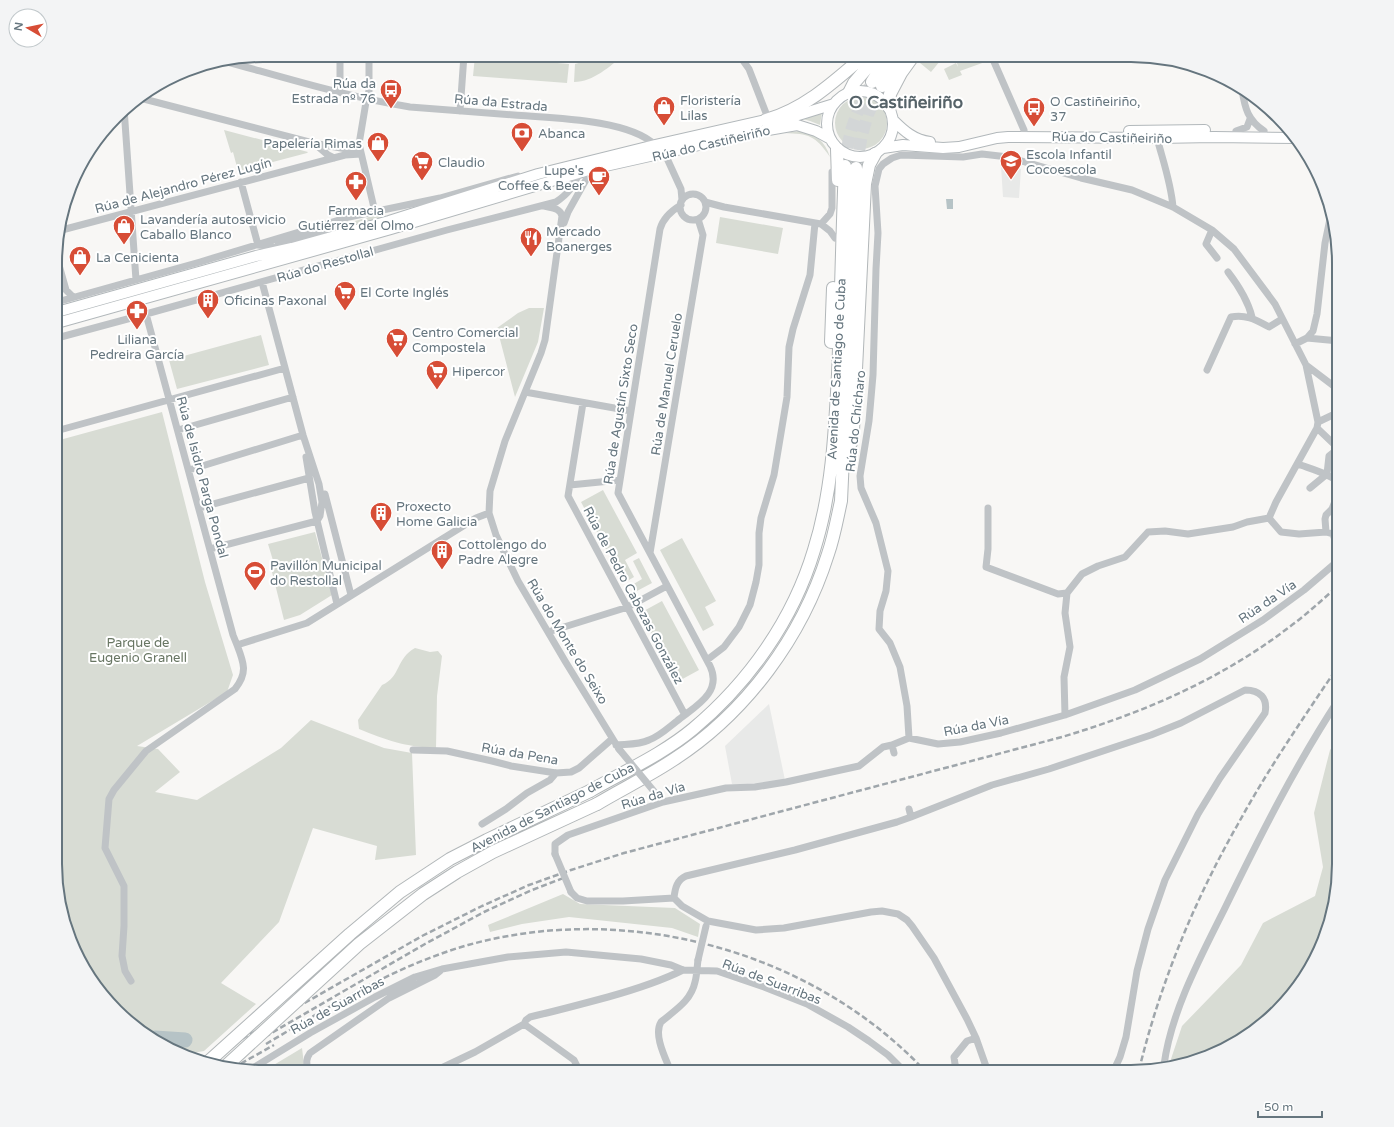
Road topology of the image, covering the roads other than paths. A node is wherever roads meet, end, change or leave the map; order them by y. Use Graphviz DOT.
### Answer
graph roads {
  1 [pos="340,62"];
  2 [pos="369,62"];
  3 [pos="464,62"];
  4 [pos="744,62"];
  5 [pos="852,62"];
  6 [pos="857,62"];
  7 [pos="872,62"];
  8 [pos="886,62"];
  9 [pos="897,62"];
  10 [pos="909,62"];
  11 [pos="994,62"];
  12 [pos="238,64"];
  13 [pos="340,92"];
  14 [pos="849,93"];
  15 [pos="1244,97"];
  16 [pos="366,98"];
  17 [pos="812,98"];
  18 [pos="146,99"];
  19 [pos="834,104"];
  20 [pos="889,107"];
  21 [pos="460,111"];
  22 [pos="125,117"];
  23 [pos="1250,119"];
  24 [pos="766,120"];
  25 [pos="893,120"];
  26 [pos="1024,130"];
  27 [pos="1200,130"];
  28 [pos="1282,130"];
  29 [pos="1139,131"];
  30 [pos="1236,131"];
  31 [pos="1264,131"];
  32 [pos="1162,137"];
  33 [pos="1289,138"];
  34 [pos="313,142"];
  35 [pos="832,143"];
  36 [pos="655,145"];
  37 [pos="321,148"];
  38 [pos="879,151"];
  39 [pos="360,152"];
  40 [pos="1162,152"];
  41 [pos="665,154"];
  42 [pos="334,158"];
  43 [pos="314,164"];
  44 [pos="592,169"];
  45 [pos="579,173"];
  46 [pos="538,174"];
  47 [pos="241,182"];
  48 [pos="681,189"];
  49 [pos="690,194"];
  50 [pos="682,202"];
  51 [pos="705,202"];
  52 [pos="543,206"];
  53 [pos="1173,207"];
  54 [pos="724,208"];
  55 [pos="130,212"];
  56 [pos="375,212"];
  57 [pos="705,212"];
  58 [pos="684,215"];
  59 [pos="666,219"];
  60 [pos="698,219"];
  61 [pos="818,224"];
  62 [pos="343,225"];
  63 [pos="1328,226"];
  64 [pos="65,228"];
  65 [pos="1212,230"];
  66 [pos="835,238"];
  67 [pos="258,244"];
  68 [pos="276,246"];
  69 [pos="558,247"];
  70 [pos="292,248"];
  71 [pos="232,252"];
  72 [pos="253,257"];
  73 [pos="1217,258"];
  74 [pos="218,267"];
  75 [pos="1228,272"];
  76 [pos="62,276"];
  77 [pos="136,280"];
  78 [pos="262,282"];
  79 [pos="73,297"];
  80 [pos="62,300"];
  81 [pos="64,314"];
  82 [pos="146,314"];
  83 [pos="1252,317"];
  84 [pos="1282,319"];
  85 [pos="62,337"];
  86 [pos="1307,338"];
  87 [pos="1332,340"];
  88 [pos="1295,344"];
  89 [pos="1306,365"];
  90 [pos="286,368"];
  91 [pos="1207,370"];
  92 [pos="1332,385"];
  93 [pos="525,392"];
  94 [pos="293,397"];
  95 [pos="170,400"];
  96 [pos="583,403"];
  97 [pos="631,411"];
  98 [pos="1332,416"];
  99 [pos="1318,425"];
  100 [pos="62,430"];
  101 [pos="178,430"];
  102 [pos="303,435"];
  103 [pos="1332,441"];
  104 [pos="1332,454"];
  105 [pos="1298,464"];
  106 [pos="189,470"];
  107 [pos="1326,474"];
  108 [pos="310,478"];
  109 [pos="1332,478"];
  110 [pos="829,479"];
  111 [pos="620,480"];
  112 [pos="319,484"];
  113 [pos="570,485"];
  114 [pos="1310,488"];
  115 [pos="841,501"];
  116 [pos="199,508"];
  117 [pos="988,508"];
  118 [pos="1332,509"];
  119 [pos="489,513"];
  120 [pos="1270,518"];
  121 [pos="317,521"];
  122 [pos="1326,532"];
  123 [pos="1332,534"];
  124 [pos="210,549"];
  125 [pos="650,553"];
  126 [pos="1332,566"];
  127 [pos="667,586"];
  128 [pos="1067,593"];
  129 [pos="351,595"];
  130 [pos="337,604"];
  131 [pos="628,607"];
  132 [pos="548,632"];
  133 [pos="237,645"];
  134 [pos="707,660"];
  135 [pos="1332,710"];
  136 [pos="685,715"];
  137 [pos="1065,715"];
  138 [pos="612,738"];
  139 [pos="909,738"];
  140 [pos="892,745"];
  141 [pos="617,747"];
  142 [pos="413,750"];
  143 [pos="894,753"];
  144 [pos="556,773"];
  145 [pos="663,802"];
  146 [pos="909,809"];
  147 [pos="911,817"];
  148 [pos="482,824"];
  149 [pos="674,898"];
  150 [pos="707,923"];
  151 [pos="442,969"];
  152 [pos="683,970"];
  153 [pos="696,970"];
  154 [pos="131,981"];
  155 [pos="524,1024"];
  156 [pos="976,1038"];
  157 [pos="212,1058"];
  158 [pos="230,1062"];
  159 [pos="1165,1062"];
  160 [pos="258,1065"];
  161 [pos="307,1065"];
  162 [pos="448,1065"];
  163 [pos="576,1065"];
  164 [pos="669,1065"];
  165 [pos="898,1065"];
  166 [pos="955,1065"];
  167 [pos="986,1065"];
  168 [pos="1116,1065"];
  1 -- 13 [label="street"];
  2 -- 16 [label="street"];
  3 -- 21 [label="street"];
  4 -- 24 [label="street"];
  5 -- 17 [label="street"];
  6 -- 17 [label="highway"];
  7 -- 14 [label="highway"];
  8 -- 9 [label="highway"];
  10 -- 20 [label="highway"];
  11 -- 26 [label="street"];
  12 -- 13 [label="street, Rúa da Estrada"];
  13 -- 16 [label="street, Rúa da Estrada"];
  14 -- 19 [label="main road, Rúa do Castiñeiriño"];
  14 -- 20 [label="main road"];
  15 -- 23 [label="street"];
  16 -- 21 [label="street, Rúa da Estrada"];
  16 -- 39 [label="street"];
  17 -- 24 [label="highway"];
  18 -- 34 [label="street"];
  19 -- 24 [label="main road, Rúa do Castiñeiriño"];
  19 -- 35 [label="main road"];
  20 -- 25 [label="main road"];
  21 -- 36 [label="street, Rúa da Estrada"];
  22 -- 55 [label="street"];
  23 -- 30 [label="street"];
  23 -- 31 [label="street"];
  24 -- 36 [label="main road, Rúa do Castiñeiriño"];
  25 -- 26 [label="main road, Rúa do Castiñeiriño"];
  25 -- 38 [label="main road"];
  26 -- 29 [label="main road, Rúa do Castiñeiriño"];
  27 -- 29 [label="main road, Rúa do Castiñeiriño"];
  27 -- 30 [label="main road, Rúa do Castiñeiriño"];
  27 -- 32 [label="main road"];
  28 -- 31 [label="main road, Rúa do Castiñeiriño"];
  29 -- 32 [label="main road"];
  30 -- 31 [label="main road, Rúa do Castiñeiriño"];
  32 -- 33 [label="main road, Rúa do Castiñeiriño"];
  32 -- 38 [label="main road, Rúa do Castiñeiriño"];
  32 -- 40 [label="street"];
  32 -- 40 [label="street"];
  34 -- 37 [label="street"];
  34 -- 39 [label="street"];
  35 -- 38 [label="main road, Rúa do Castiñeiriño"];
  35 -- 41 [label="main road, Rúa do Castiñeiriño"];
  35 -- 61 [label="street"];
  35 -- 66 [label="highway"];
  36 -- 46 [label="main road, Rúa do Restollal"];
  37 -- 42 [label="street"];
  37 -- 43 [label="street"];
  38 -- 115 [label="highway"];
  39 -- 42 [label="street, Rúa de Alejandro Pérez Lugín"];
  39 -- 56 [label="street"];
  40 -- 53 [label="street"];
  41 -- 44 [label="main road, Rúa do Castiñeiriño"];
  41 -- 48 [label="street"];
  42 -- 43 [label="street, Rúa de Alejandro Pérez Lugín"];
  43 -- 47 [label="street, Rúa de Alejandro Pérez Lugín"];
  44 -- 45 [label="main road, Rúa do Restollal"];
  44 -- 69 [label="street, Rúa do Monte do Seixo"];
  45 -- 52 [label="street, Rúa do Restollal"];
  45 -- 81 [label="main road, Rúa do Restollal"];
  46 -- 56 [label="street, Rúa do Restollal"];
  46 -- 70 [label="main road, Rúa do Restollal"];
  47 -- 55 [label="street, Rúa de Alejandro Pérez Lugín"];
  47 -- 67 [label="street"];
  48 -- 49 [label="street"];
  48 -- 50 [label="street"];
  49 -- 50 [label="street"];
  49 -- 51 [label="street"];
  50 -- 58 [label="street"];
  50 -- 59 [label="street, Rúa de Agustín Sixto Seco"];
  51 -- 54 [label="street"];
  51 -- 57 [label="street"];
  52 -- 69 [label="street, Rúa do Monte do Seixo"];
  52 -- 78 [label="street, Rúa do Restollal"];
  53 -- 65 [label="street"];
  53 -- 139 [label="street, Rúa do Chícharo"];
  54 -- 57 [label="street"];
  54 -- 61 [label="street"];
  55 -- 64 [label="street, Rúa de Alejandro Pérez Lugín"];
  55 -- 77 [label="street"];
  56 -- 67 [label="street, Rúa do Restollal"];
  57 -- 60 [label="street"];
  58 -- 59 [label="street"];
  58 -- 60 [label="street"];
  59 -- 97 [label="street, Rúa de Agustín Sixto Seco"];
  60 -- 125 [label="street, Rúa de Manuel Ceruelo"];
  61 -- 66 [label="street"];
  61 -- 134 [label="street"];
  62 -- 68 [label="street, Rúa do Restollal"];
  63 -- 86 [label="street"];
  65 -- 73 [label="street"];
  65 -- 84 [label="street"];
  66 -- 110 [label="highway"];
  67 -- 68 [label="street, Rúa do Restollal"];
  67 -- 71 [label="street, Rúa do Restollal"];
  68 -- 70 [label="street, Rúa do Restollal"];
  68 -- 72 [label="street, Rúa do Restollal"];
  69 -- 93 [label="street, Rúa do Monte do Seixo"];
  70 -- 72 [label="main road, Rúa do Restollal"];
  71 -- 72 [label="street"];
  71 -- 74 [label="street, Rúa do Restollal"];
  71 -- 77 [label="street, Rúa do Restollal"];
  72 -- 74 [label="main road, Rúa do Restollal"];
  74 -- 81 [label="main road, Rúa do Restollal"];
  75 -- 83 [label="street"];
  76 -- 79 [label="street"];
  77 -- 79 [label="street, Rúa do Restollal"];
  78 -- 82 [label="street, Rúa do Restollal"];
  78 -- 90 [label="street"];
  79 -- 80 [label="street, Rúa do Restollal"];
  82 -- 85 [label="street, Rúa do Restollal"];
  82 -- 95 [label="street, Rúa de Isidro Parga Pondal"];
  83 -- 84 [label="street"];
  83 -- 91 [label="street"];
  84 -- 88 [label="street"];
  86 -- 87 [label="street"];
  86 -- 88 [label="street"];
  88 -- 89 [label="street"];
  89 -- 92 [label="street"];
  89 -- 99 [label="street"];
  90 -- 94 [label="street"];
  90 -- 95 [label="street"];
  93 -- 96 [label="street"];
  93 -- 119 [label="street, Rúa do Monte do Seixo"];
  94 -- 101 [label="street"];
  94 -- 102 [label="street"];
  95 -- 100 [label="street"];
  95 -- 101 [label="street, Rúa de Isidro Parga Pondal"];
  96 -- 97 [label="street"];
  96 -- 113 [label="street, Rúa de Pedro Cabezas González"];
  97 -- 111 [label="street, Rúa de Agustín Sixto Seco"];
  98 -- 99 [label="street"];
  99 -- 103 [label="street"];
  99 -- 105 [label="street"];
  101 -- 106 [label="street, Rúa de Isidro Parga Pondal"];
  102 -- 106 [label="street"];
  102 -- 108 [label="street"];
  102 -- 112 [label="street"];
  104 -- 107 [label="street"];
  105 -- 107 [label="street"];
  105 -- 120 [label="street"];
  106 -- 116 [label="street, Rúa de Isidro Parga Pondal"];
  107 -- 109 [label="street"];
  107 -- 114 [label="street"];
  108 -- 116 [label="street"];
  108 -- 121 [label="street"];
  110 -- 115 [label="highway, Avenida de Santiago de Cuba"];
  110 -- 157 [label="highway, Avenida de Santiago de Cuba, bridge"];
  111 -- 113 [label="street"];
  111 -- 125 [label="street, Rúa de Agustín Sixto Seco"];
  112 -- 121 [label="street"];
  112 -- 129 [label="street"];
  113 -- 131 [label="street, Rúa de Pedro Cabezas González"];
  115 -- 158 [label="highway, Avenida de Santiago de Cuba, bridge"];
  116 -- 124 [label="street, Rúa de Isidro Parga Pondal"];
  117 -- 128 [label="street"];
  118 -- 122 [label="street"];
  119 -- 129 [label="street"];
  119 -- 132 [label="street, Rúa do Monte do Seixo"];
  120 -- 122 [label="street"];
  120 -- 128 [label="street"];
  121 -- 124 [label="street"];
  121 -- 130 [label="street"];
  122 -- 123 [label="street"];
  124 -- 133 [label="street, Rúa de Isidro Parga Pondal"];
  125 -- 127 [label="street, Rúa de Agustín Sixto Seco"];
  126 -- 137 [label="street, Rúa da Vía"];
  127 -- 131 [label="street"];
  127 -- 134 [label="street, Rúa de Agustín Sixto Seco"];
  128 -- 137 [label="street"];
  129 -- 130 [label="street"];
  130 -- 133 [label="street"];
  131 -- 132 [label="street"];
  131 -- 136 [label="street, Rúa de Pedro Cabezas González"];
  132 -- 138 [label="street, Rúa do Monte do Seixo"];
  133 -- 154 [label="street, Rúa de Isidro Parga Pondal"];
  134 -- 136 [label="street, Rúa de Agustín Sixto Seco"];
  135 -- 159 [label="street"];
  136 -- 141 [label="street"];
  137 -- 139 [label="street, Rúa da Vía"];
  138 -- 141 [label="street, Rúa do Monte do Seixo"];
  138 -- 144 [label="street, Rúa da Pena"];
  139 -- 140 [label="street, Rúa da Vía"];
  140 -- 143 [label="street"];
  140 -- 145 [label="street, Rúa da Vía"];
  141 -- 145 [label="street, Rúa do Monte do Seixo, bridge"];
  142 -- 144 [label="street, Rúa da Pena"];
  144 -- 148 [label="street"];
  145 -- 149 [label="street, Rúa da Vía, bridge"];
  146 -- 147 [label="street"];
  147 -- 149 [label="street"];
  147 -- 168 [label="street"];
  149 -- 150 [label="street"];
  150 -- 153 [label="street, bridge"];
  150 -- 156 [label="street"];
  151 -- 152 [label="street, Rúa de Suarribas"];
  151 -- 160 [label="street, Rúa de Suarribas"];
  151 -- 161 [label="street, Rúa de Suarribas"];
  152 -- 153 [label="street, Rúa de Suarribas"];
  152 -- 155 [label="street, Rúa de Suarribas"];
  153 -- 164 [label="street"];
  153 -- 165 [label="street, Rúa de Suarribas"];
  155 -- 162 [label="street, Rúa de Suarribas"];
  155 -- 163 [label="street"];
  156 -- 166 [label="street"];
  156 -- 167 [label="street"];
}
